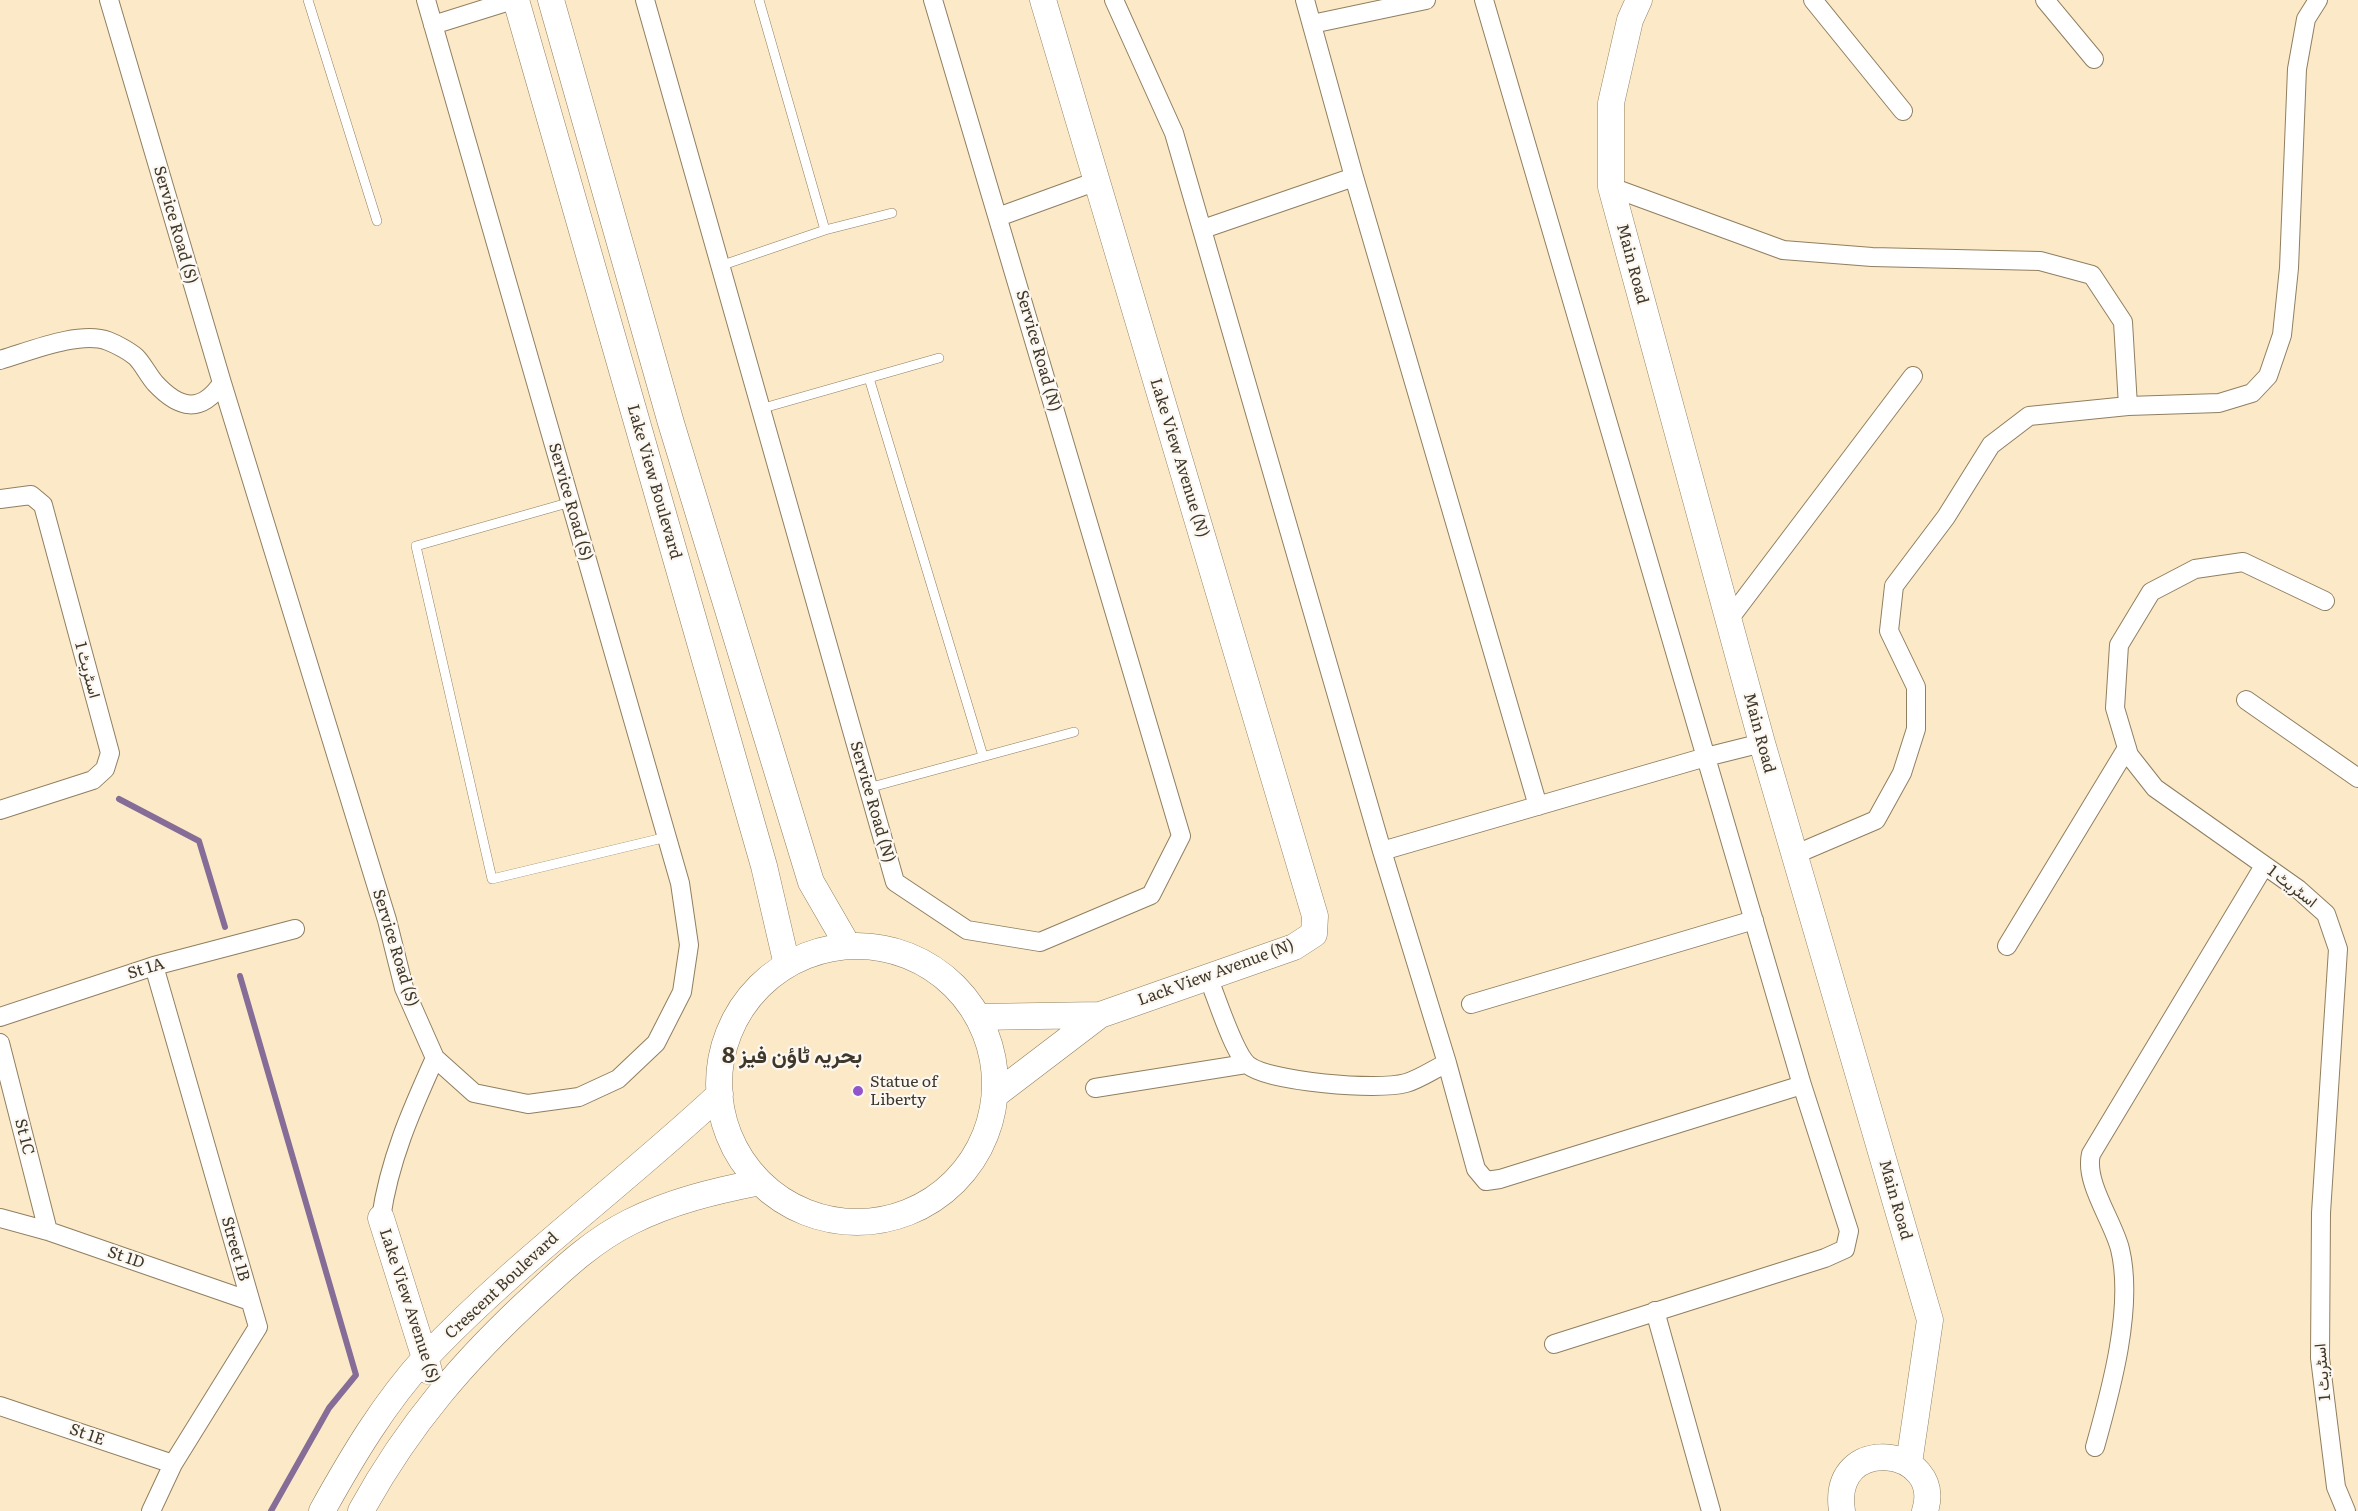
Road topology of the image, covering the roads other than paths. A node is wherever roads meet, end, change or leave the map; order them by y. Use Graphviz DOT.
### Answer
graph roads {
  1 [pos="109,0"];
  2 [pos="308,0"];
  3 [pos="426,0"];
  4 [pos="514,0"];
  5 [pos="551,0"];
  6 [pos="645,0"];
  7 [pos="759,0"];
  8 [pos="933,0"];
  9 [pos="1043,0"];
  10 [pos="1114,0"];
  11 [pos="1305,0"];
  12 [pos="1426,0"];
  13 [pos="1484,0"];
  14 [pos="1639,0"];
  15 [pos="1813,0"];
  16 [pos="2045,0"];
  17 [pos="2318,0"];
  18 [pos="1312,24"];
  19 [pos="433,25"];
  20 [pos="2094,59"];
  21 [pos="1903,111"];
  22 [pos="1354,177"];
  23 [pos="1097,181"];
  24 [pos="1611,187"];
  25 [pos="892,213"];
  26 [pos="998,217"];
  27 [pos="376,221"];
  28 [pos="825,230"];
  29 [pos="1203,230"];
  30 [pos="720,266"];
  31 [pos="939,358"];
  32 [pos="0,360"];
  33 [pos="1913,376"];
  34 [pos="869,378"];
  35 [pos="222,383"];
  36 [pos="2128,406"];
  37 [pos="760,409"];
  38 [pos="0,499"];
  39 [pos="571,502"];
  40 [pos="2325,601"];
  41 [pos="1730,618"];
  42 [pos="2246,700"];
  43 [pos="1074,732"];
  44 [pos="1762,743"];
  45 [pos="2127,748"];
  46 [pos="983,756"];
  47 [pos="1706,757"];
  48 [pos="2358,778"];
  49 [pos="868,788"];
  50 [pos="1538,806"];
  51 [pos="0,810"];
  52 [pos="667,837"];
  53 [pos="1382,851"];
  54 [pos="1794,855"];
  55 [pos="2265,866"];
  56 [pos="1315,916"];
  57 [pos="1754,920"];
  58 [pos="295,929"];
  59 [pos="848,946"];
  60 [pos="2007,946"];
  61 [pos="787,965"];
  62 [pos="154,966"];
  63 [pos="1208,977"];
  64 [pos="1471,1004"];
  65 [pos="1100,1015"];
  66 [pos="0,1017"];
  67 [pos="978,1017"];
  68 [pos="0,1042"];
  69 [pos="435,1058"];
  70 [pos="1447,1063"];
  71 [pos="1246,1064"];
  72 [pos="1802,1085"];
  73 [pos="1095,1088"];
  74 [pos="720,1094"];
  75 [pos="995,1095"];
  76 [pos="760,1182"];
  77 [pos="0,1218"];
  78 [pos="381,1218"];
  79 [pos="48,1231"];
  80 [pos="250,1301"];
  81 [pos="1655,1311"];
  82 [pos="1554,1344"];
  83 [pos="425,1359"];
  84 [pos="437,1394"];
  85 [pos="0,1406"];
  86 [pos="2095,1447"];
  87 [pos="1909,1463"];
  88 [pos="173,1464"];
  89 [pos="151,1511"];
  90 [pos="322,1511"];
  91 [pos="361,1511"];
  92 [pos="1711,1511"];
  93 [pos="1842,1511"];
  94 [pos="1925,1511"];
  95 [pos="2346,1511"];
  1 -- 35 [label="street, Service Road (S)"];
  2 -- 27 [label="lane"];
  3 -- 19 [label="street, Service Road (S)"];
  4 -- 19 [label="street"];
  4 -- 61 [label="main road, Lake View Boulevard"];
  5 -- 59 [label="main road, Lake View Boulevard"];
  6 -- 30 [label="street, Service Road (N)"];
  7 -- 28 [label="lane"];
  8 -- 26 [label="street, Service Road (N)"];
  9 -- 23 [label="main road, Lake View Avenue (N)"];
  10 -- 29 [label="street"];
  11 -- 18 [label="street"];
  12 -- 18 [label="street"];
  13 -- 47 [label="street"];
  14 -- 24 [label="main road, Main Road"];
  15 -- 21 [label="street"];
  16 -- 20 [label="street"];
  17 -- 36 [label="street"];
  18 -- 22 [label="street"];
  19 -- 39 [label="street, Service Road (S)"];
  22 -- 29 [label="street"];
  22 -- 50 [label="street"];
  23 -- 26 [label="street"];
  23 -- 56 [label="main road, Lake View Avenue (N)"];
  24 -- 36 [label="street"];
  24 -- 41 [label="main road, Main Road"];
  25 -- 28 [label="lane"];
  26 -- 49 [label="street, Service Road (N)"];
  28 -- 30 [label="lane"];
  29 -- 53 [label="street"];
  30 -- 37 [label="street, Service Road (N)"];
  31 -- 34 [label="lane"];
  32 -- 35 [label="street"];
  33 -- 41 [label="street"];
  34 -- 37 [label="lane"];
  34 -- 46 [label="lane"];
  35 -- 69 [label="street, Service Road (S)"];
  36 -- 54 [label="street"];
  37 -- 49 [label="street, Service Road (N)"];
  38 -- 51 [label="street, اسٹریٹ 1"];
  39 -- 52 [label="street, Service Road (S)"];
  39 -- 52 [label="lane"];
  40 -- 45 [label="street, اسٹریٹ 1"];
  41 -- 44 [label="main road, Main Road"];
  42 -- 48 [label="street"];
  43 -- 46 [label="lane"];
  44 -- 47 [label="street"];
  44 -- 54 [label="main road, Main Road"];
  45 -- 55 [label="street, اسٹریٹ 1"];
  45 -- 60 [label="street"];
  46 -- 49 [label="lane"];
  47 -- 50 [label="street"];
  47 -- 57 [label="street"];
  50 -- 53 [label="street"];
  52 -- 69 [label="street, Service Road (S)"];
  53 -- 70 [label="street"];
  54 -- 87 [label="main road, Main Road"];
  55 -- 86 [label="street"];
  55 -- 95 [label="street, اسٹریٹ 1"];
  56 -- 63 [label="main road, Lack View Avenue (N)"];
  57 -- 64 [label="street"];
  57 -- 72 [label="street"];
  58 -- 62 [label="street, St 1A"];
  59 -- 61 [label="main road"];
  59 -- 67 [label="main road"];
  61 -- 74 [label="main road"];
  62 -- 66 [label="street, St 1A"];
  62 -- 80 [label="street, Street 1B"];
  63 -- 65 [label="main road, Lack View Avenue (N)"];
  63 -- 71 [label="street"];
  65 -- 67 [label="main road, Lack View Avenue (N)"];
  65 -- 75 [label="main road, Lack View Avenue (N)"];
  67 -- 75 [label="main road"];
  68 -- 79 [label="street, St 1C"];
  69 -- 78 [label="street"];
  70 -- 71 [label="street"];
  70 -- 72 [label="street"];
  71 -- 73 [label="street"];
  72 -- 81 [label="street"];
  74 -- 76 [label="main road"];
  74 -- 83 [label="main road, Crescent Boulevard"];
  75 -- 76 [label="main road"];
  76 -- 84 [label="main road, Crescent Boulevard"];
  77 -- 79 [label="street, St 1D"];
  78 -- 83 [label="main road, Lake View Avenue (S)"];
  79 -- 80 [label="street, St 1D"];
  80 -- 88 [label="street, Street 1B"];
  81 -- 82 [label="street"];
  81 -- 92 [label="street"];
  83 -- 84 [label="main road, Lake View Avenue (S)"];
  83 -- 90 [label="main road, Crescent Boulevard"];
  84 -- 91 [label="main road, Crescent Boulevard"];
  85 -- 88 [label="street, St 1E"];
  87 -- 93 [label="main road"];
  87 -- 94 [label="main road"];
  88 -- 89 [label="street, Street 1B"];
}
